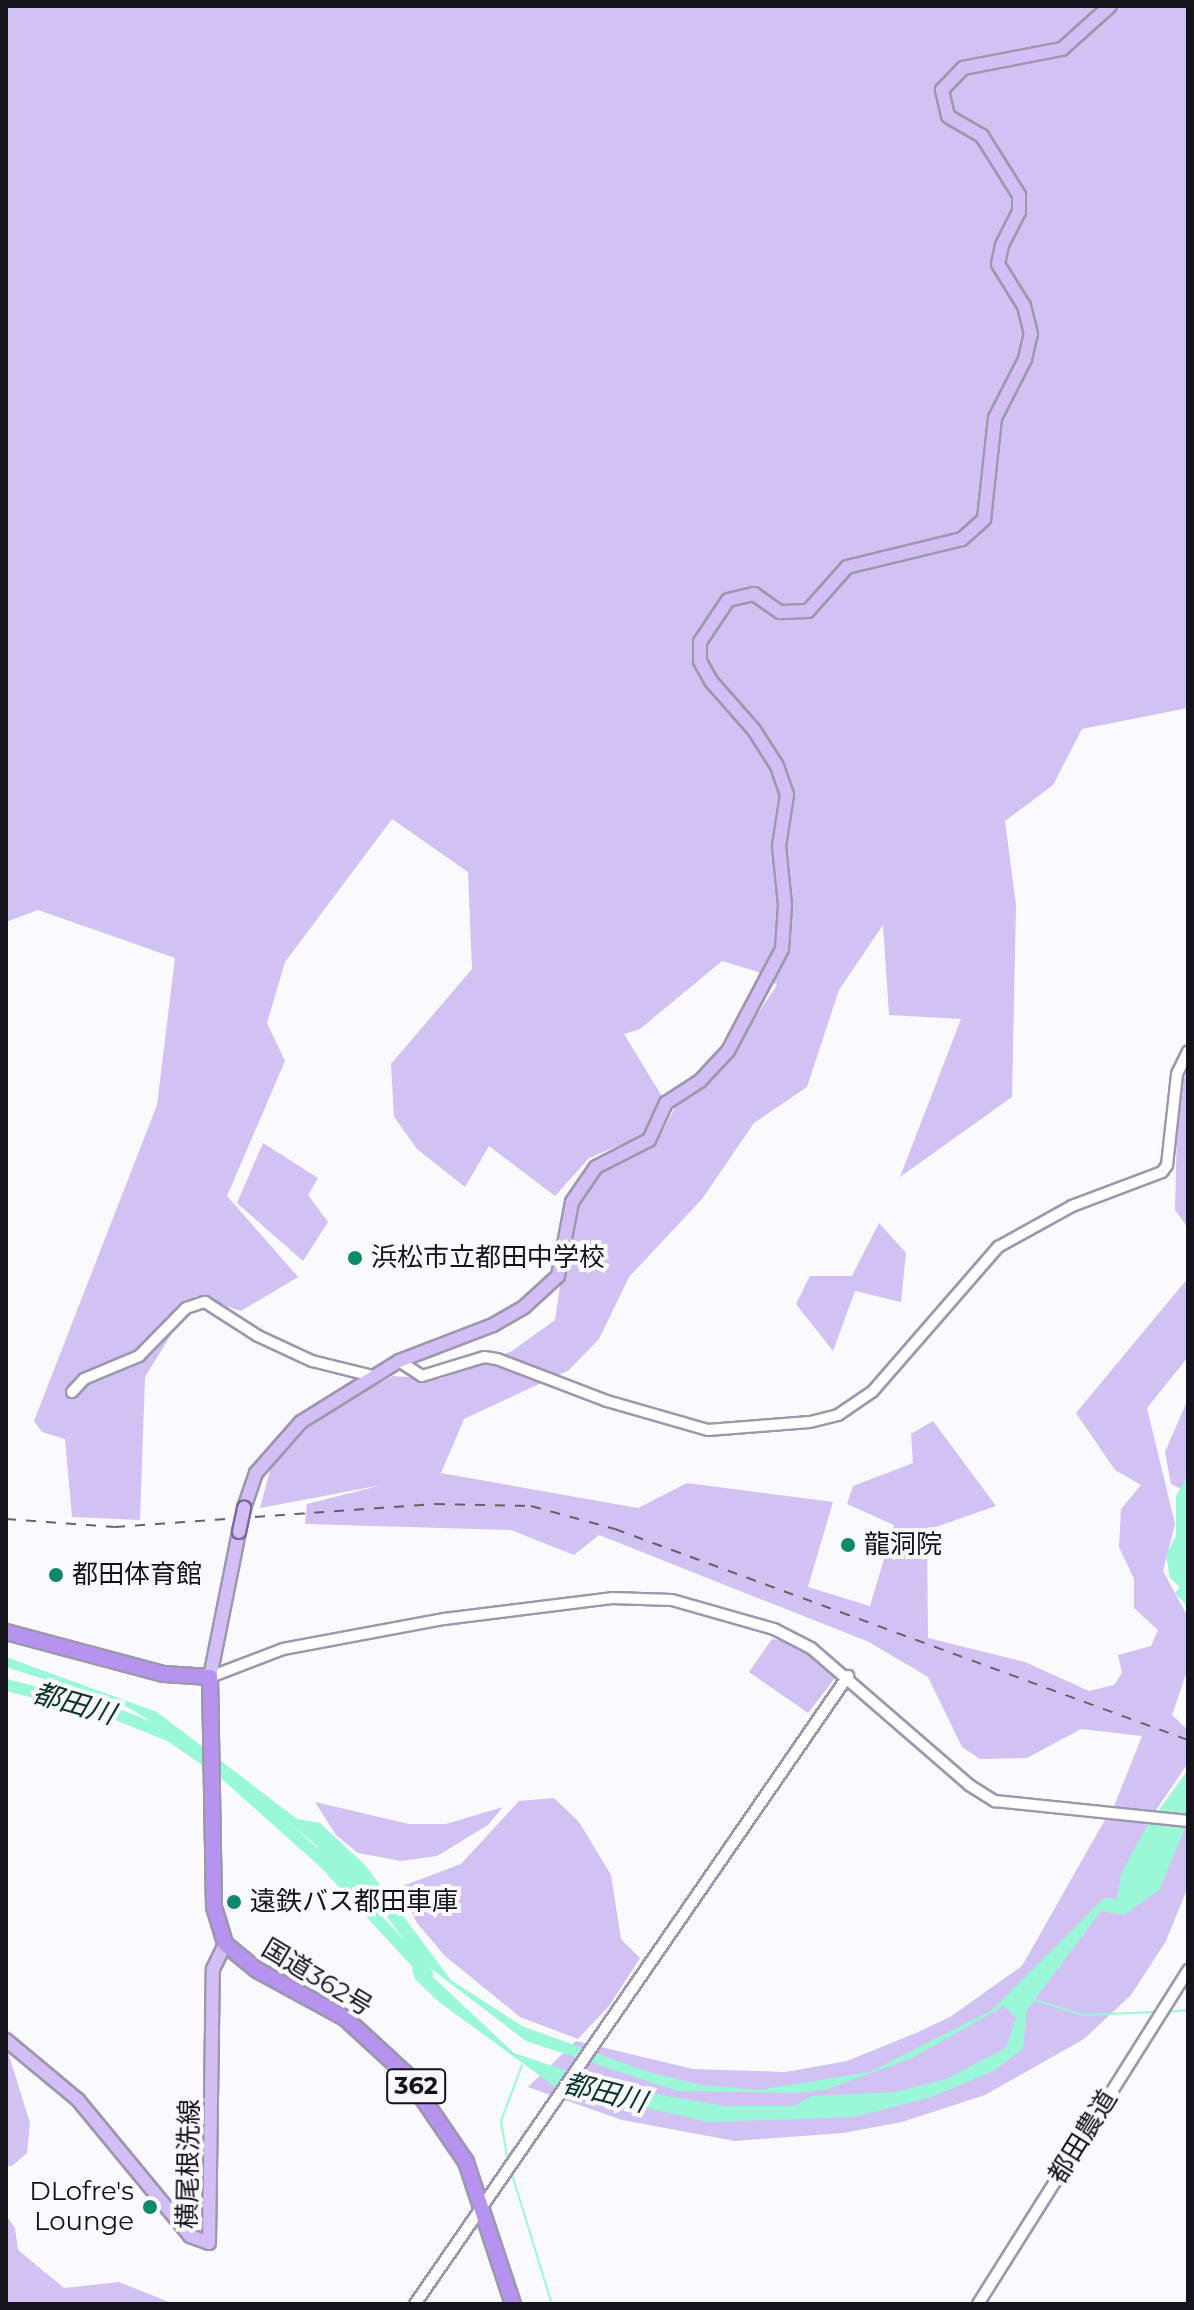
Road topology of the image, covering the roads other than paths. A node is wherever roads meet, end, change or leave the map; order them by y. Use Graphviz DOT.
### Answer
graph roads {
  1 [pos="1110,6"];
  2 [pos="1188,1051"];
  3 [pos="399,1361"];
  4 [pos="373,1376"];
  5 [pos="72,1392"];
  6 [pos="6,1632"];
  7 [pos="848,1676"];
  8 [pos="210,1677"];
  9 [pos="1188,1821"];
  10 [pos="225,1944"];
  11 [pos="1188,1970"];
  12 [pos="6,2040"];
  13 [pos="485,2208"];
  14 [pos="415,2304"];
  15 [pos="513,2304"];
  16 [pos="978,2304"];
  1 -- 3 [label="main road"];
  2 -- 3 [label="street"];
  3 -- 4 [label="main road"];
  4 -- 5 [label="street"];
  4 -- 8 [label="main road, bridge"];
  6 -- 8 [label="highway"];
  7 -- 8 [label="street"];
  7 -- 9 [label="street"];
  7 -- 13 [label="street"];
  8 -- 10 [label="highway, 国道362号"];
  10 -- 12 [label="main road, 横尾根洗線"];
  10 -- 13 [label="highway, 国道362号 / 362"];
  11 -- 16 [label="street, 都田農道"];
  13 -- 14 [label="street"];
  13 -- 15 [label="highway, 国道362号 / 362"];
}
